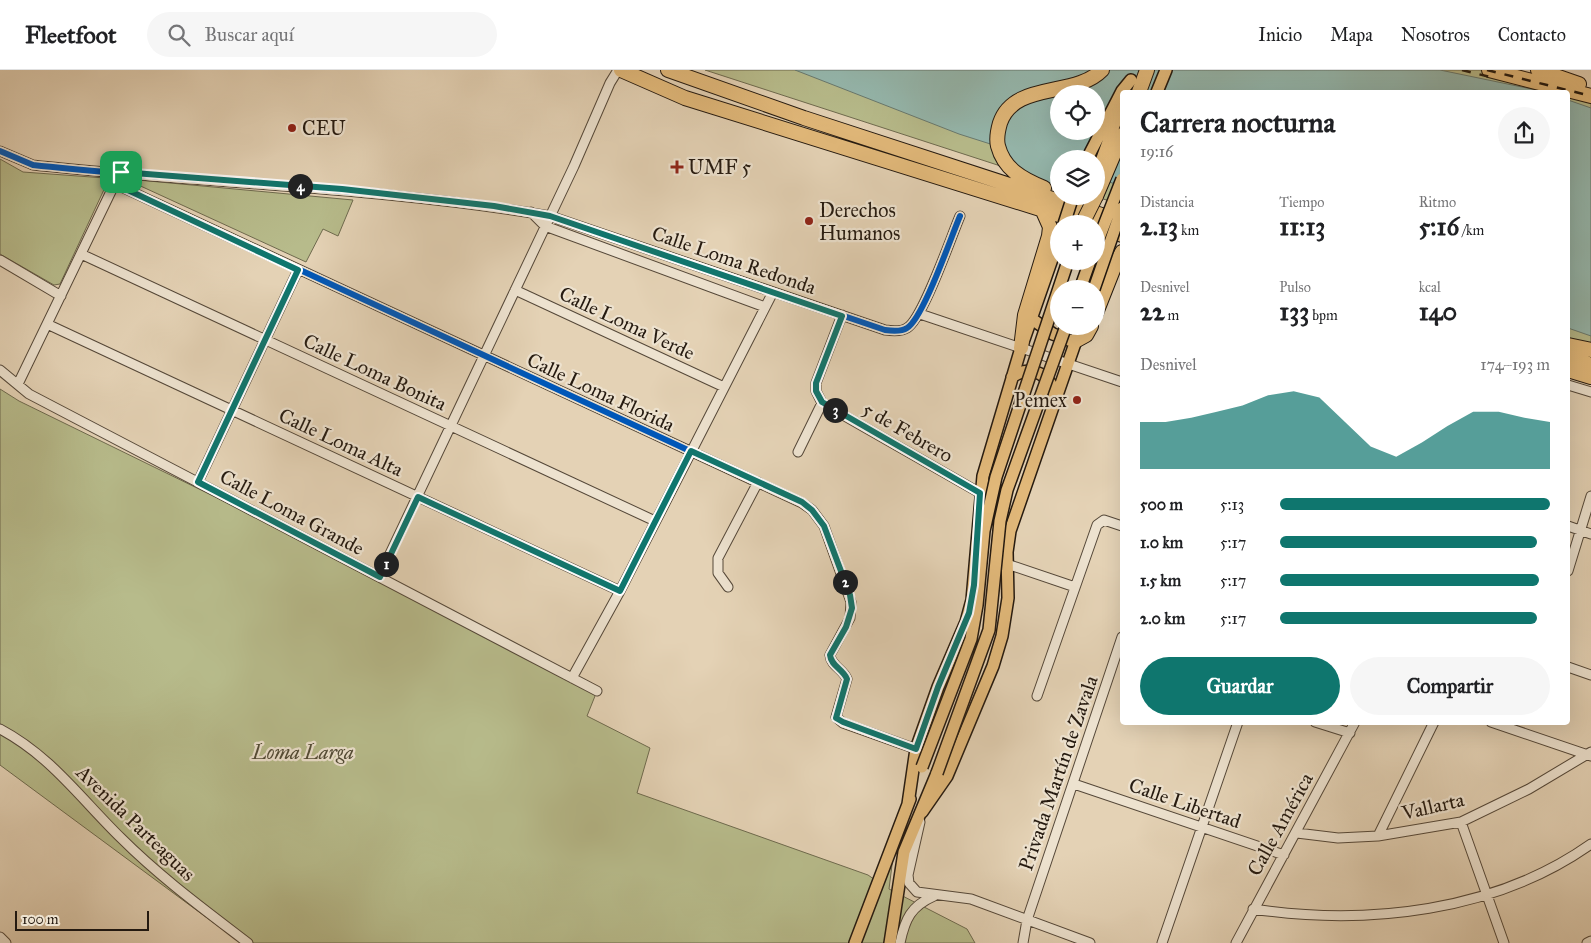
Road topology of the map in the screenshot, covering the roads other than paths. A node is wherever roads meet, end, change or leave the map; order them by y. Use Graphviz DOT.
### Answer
graph roads {
  1 [pos="619,70"];
  2 [pos="668,70"];
  3 [pos="1102,70"];
  4 [pos="1147,70"];
  5 [pos="1166,70"];
  6 [pos="1489,70"];
  7 [pos="1538,70"];
  8 [pos="1133,75"];
  9 [pos="1591,89"];
  10 [pos="1123,90"];
  11 [pos="1127,90"];
  12 [pos="1139,90"];
  13 [pos="1158,90"];
  14 [pos="1567,90"];
  15 [pos="1570,91"];
  16 [pos="1120,95"];
  17 [pos="1591,96"];
  18 [pos="1120,109"];
  19 [pos="1120,140"];
  20 [pos="1091,150"];
  21 [pos="1105,150"];
  22 [pos="0,151"];
  23 [pos="121,172"];
  24 [pos="1105,175"];
  25 [pos="115,184"];
  26 [pos="1120,184"];
  27 [pos="1050,191"];
  28 [pos="1093,205"];
  29 [pos="1042,209"];
  30 [pos="530,212"];
  31 [pos="1120,214"];
  32 [pos="1120,214"];
  33 [pos="1060,215"];
  34 [pos="550,216"];
  35 [pos="960,216"];
  36 [pos="1120,221"];
  37 [pos="1105,223"];
  38 [pos="545,226"];
  39 [pos="1105,229"];
  40 [pos="1120,234"];
  41 [pos="81,254"];
  42 [pos="1120,256"];
  43 [pos="0,260"];
  44 [pos="1050,265"];
  45 [pos="298,270"];
  46 [pos="1065,270"];
  47 [pos="1097,280"];
  48 [pos="515,290"];
  49 [pos="1105,290"];
  50 [pos="774,292"];
  51 [pos="61,296"];
  52 [pos="766,307"];
  53 [pos="920,314"];
  54 [pos="842,316"];
  55 [pos="1032,317"];
  56 [pos="47,324"];
  57 [pos="1063,335"];
  58 [pos="1077,335"];
  59 [pos="1086,335"];
  60 [pos="265,340"];
  61 [pos="1075,341"];
  62 [pos="1570,345"];
  63 [pos="1021,348"];
  64 [pos="1591,350"];
  65 [pos="484,356"];
  66 [pos="1570,359"];
  67 [pos="1067,364"];
  68 [pos="1591,364"];
  69 [pos="0,370"];
  70 [pos="1570,371"];
  71 [pos="1591,377"];
  72 [pos="1012,378"];
  73 [pos="1120,381"];
  74 [pos="18,384"];
  75 [pos="1570,386"];
  76 [pos="724,387"];
  77 [pos="1591,392"];
  78 [pos="1055,401"];
  79 [pos="822,402"];
  80 [pos="231,410"];
  81 [pos="451,426"];
  82 [pos="691,451"];
  83 [pos="798,452"];
  84 [pos="198,482"];
  85 [pos="758,482"];
  86 [pos="980,493"];
  87 [pos="1591,496"];
  88 [pos="418,497"];
  89 [pos="655,521"];
  90 [pos="1120,525"];
  91 [pos="1570,527"];
  92 [pos="1580,530"];
  93 [pos="1591,534"];
  94 [pos="1007,564"];
  95 [pos="1570,564"];
  96 [pos="380,577"];
  97 [pos="728,587"];
  98 [pos="1075,587"];
  99 [pos="620,591"];
  100 [pos="966,622"];
  101 [pos="1002,636"];
  102 [pos="1119,659"];
  103 [pos="1570,668"];
  104 [pos="1591,675"];
  105 [pos="572,678"];
  106 [pos="597,691"];
  107 [pos="1037,696"];
  108 [pos="1237,725"];
  109 [pos="1325,725"];
  110 [pos="1354,725"];
  111 [pos="1433,725"];
  112 [pos="1500,725"];
  113 [pos="0,729"];
  114 [pos="1350,733"];
  115 [pos="916,749"];
  116 [pos="1590,754"];
  117 [pos="1074,784"];
  118 [pos="908,804"];
  119 [pos="922,812"];
  120 [pos="1461,822"];
  121 [pos="1203,827"];
  122 [pos="1297,833"];
  123 [pos="1378,836"];
  124 [pos="1591,844"];
  125 [pos="1284,855"];
  126 [pos="1486,894"];
  127 [pos="934,896"];
  128 [pos="1253,909"];
  129 [pos="1027,920"];
  130 [pos="0,937"];
  131 [pos="1591,941"];
  132 [pos="6,943"];
  133 [pos="248,943"];
  134 [pos="855,943"];
  135 [pos="890,943"];
  136 [pos="900,943"];
  137 [pos="1023,943"];
  138 [pos="1090,943"];
  139 [pos="1162,943"];
  140 [pos="1236,943"];
  141 [pos="1504,943"];
  142 [pos="1587,943"];
  1 -- 29 [label="highway"];
  1 -- 34 [label="street"];
  2 -- 36 [label="highway"];
  3 -- 27 [label="highway"];
  4 -- 12 [label="highway"];
  5 -- 13 [label="main road"];
  6 -- 14 [label="highway"];
  7 -- 9 [label="highway"];
  8 -- 10 [label="main road"];
  8 -- 11 [label="main road"];
  15 -- 17 [label="highway"];
  16 -- 20 [label="main road"];
  18 -- 21 [label="main road"];
  19 -- 24 [label="highway"];
  22 -- 23 [label="street, Calle Loma Redonda"];
  23 -- 25 [label="street"];
  23 -- 30 [label="street, Calle Loma Redonda"];
  25 -- 41 [label="street"];
  25 -- 45 [label="street, Calle Loma Florida"];
  26 -- 37 [label="main road, bridge"];
  28 -- 31 [label="highway"];
  29 -- 33 [label="highway"];
  29 -- 63 [label="highway"];
  30 -- 34 [label="street, Calle Loma Redonda"];
  30 -- 38 [label="street, Calle Loma Redonda"];
  32 -- 47 [label="main road, bridge"];
  34 -- 38 [label="street"];
  34 -- 50 [label="street, Calle Loma Redonda"];
  35 -- 53 [label="street"];
  38 -- 48 [label="street"];
  38 -- 52 [label="street, Calle Loma Redonda"];
  39 -- 40 [label="highway"];
  41 -- 51 [label="street"];
  41 -- 60 [label="street, Calle Loma Bonita"];
  42 -- 49 [label="highway"];
  43 -- 51 [label="street"];
  44 -- 55 [label="main road"];
  45 -- 60 [label="street"];
  45 -- 65 [label="street, Calle Loma Florida"];
  46 -- 118 [label="main road, bridge"];
  48 -- 65 [label="street"];
  48 -- 76 [label="street, Calle Loma Verde"];
  50 -- 52 [label="street"];
  50 -- 54 [label="street, Calle Loma Redonda"];
  51 -- 56 [label="street"];
  52 -- 76 [label="street"];
  53 -- 54 [label="street, Calle Loma Redonda"];
  53 -- 63 [label="street"];
  54 -- 79 [label="street"];
  55 -- 61 [label="main road"];
  55 -- 63 [label="main road"];
  56 -- 74 [label="street"];
  56 -- 80 [label="street, Calle Loma Alta"];
  57 -- 119 [label="main road, bridge"];
  58 -- 61 [label="main road"];
  59 -- 61 [label="highway"];
  60 -- 80 [label="street"];
  60 -- 81 [label="street, Calle Loma Bonita"];
  61 -- 67 [label="main road"];
  62 -- 64 [label="highway"];
  63 -- 67 [label="street"];
  63 -- 72 [label="main road"];
  65 -- 81 [label="street"];
  65 -- 82 [label="street, Calle Loma Florida"];
  66 -- 68 [label="highway"];
  67 -- 73 [label="street"];
  67 -- 78 [label="main road"];
  69 -- 74 [label="street, Calle Loma Grande"];
  70 -- 71 [label="highway"];
  72 -- 78 [label="main road"];
  72 -- 86 [label="main road"];
  74 -- 84 [label="street, Calle Loma Grande"];
  75 -- 77 [label="street"];
  76 -- 82 [label="street"];
  78 -- 94 [label="main road"];
  79 -- 83 [label="street"];
  79 -- 86 [label="street, 5 de Febrero"];
  80 -- 84 [label="street"];
  80 -- 88 [label="street, Calle Loma Alta"];
  81 -- 88 [label="street"];
  81 -- 89 [label="street, Calle Loma Bonita"];
  82 -- 85 [label="street, Calle Loma Florida"];
  82 -- 89 [label="street"];
  84 -- 96 [label="street, Calle Loma Grande"];
  85 -- 97 [label="street"];
  85 -- 115 [label="street, Calle Loma Florida"];
  86 -- 100 [label="main road"];
  87 -- 92 [label="street"];
  88 -- 96 [label="street"];
  88 -- 99 [label="street, Calle Loma Alta"];
  89 -- 99 [label="street"];
  90 -- 98 [label="street"];
  91 -- 92 [label="street"];
  92 -- 93 [label="street"];
  92 -- 95 [label="street"];
  94 -- 98 [label="street"];
  94 -- 101 [label="main road"];
  96 -- 105 [label="street, Calle Loma Grande"];
  98 -- 107 [label="street"];
  99 -- 105 [label="street"];
  100 -- 101 [label="main road"];
  100 -- 115 [label="main road"];
  101 -- 119 [label="main road"];
  102 -- 117 [label="street, Privada Martín de Zavala"];
  103 -- 104 [label="street"];
  105 -- 106 [label="street, Calle Loma Grande"];
  108 -- 121 [label="street"];
  109 -- 114 [label="street"];
  110 -- 114 [label="street, Calle América"];
  111 -- 123 [label="street"];
  112 -- 116 [label="street"];
  113 -- 133 [label="street, Avenida Parteaguas"];
  114 -- 122 [label="street, Calle América"];
  115 -- 118 [label="main road"];
  116 -- 120 [label="street, Vallarta"];
  117 -- 121 [label="street, Calle Libertad"];
  117 -- 129 [label="street, Privada Martín de Zavala"];
  118 -- 134 [label="main road"];
  119 -- 127 [label="street"];
  119 -- 135 [label="main road"];
  120 -- 123 [label="street, Vallarta"];
  120 -- 126 [label="street"];
  121 -- 125 [label="street, Calle Libertad"];
  121 -- 139 [label="street"];
  122 -- 123 [label="street, Vallarta"];
  122 -- 125 [label="street, Calle América"];
  124 -- 126 [label="street"];
  125 -- 128 [label="street, Calle América"];
  126 -- 128 [label="street"];
  126 -- 141 [label="street"];
  127 -- 129 [label="street"];
  127 -- 136 [label="street"];
  128 -- 140 [label="street, Calle América"];
  129 -- 137 [label="street, Privada Martín de Zavala"];
  129 -- 138 [label="street"];
  130 -- 132 [label="street"];
  131 -- 142 [label="street"];
}
